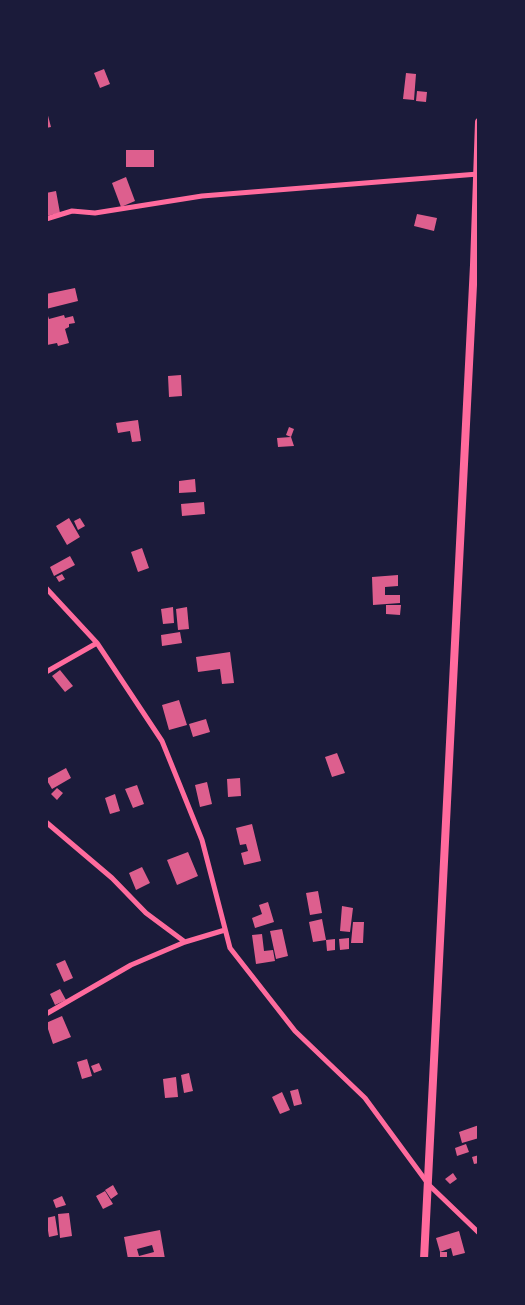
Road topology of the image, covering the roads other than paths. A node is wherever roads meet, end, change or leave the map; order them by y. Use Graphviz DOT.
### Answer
graph roads {
  1 [pos="479,122"];
  2 [pos="478,174"];
  3 [pos="46,219"];
  4 [pos="46,588"];
  5 [pos="97,643"];
  6 [pos="46,672"];
  7 [pos="46,822"];
  8 [pos="225,930"];
  9 [pos="185,942"];
  10 [pos="46,1014"];
  11 [pos="429,1185"];
  12 [pos="479,1233"];
  13 [pos="424,1259"];
  1 -- 2 [label="street"];
  2 -- 3 [label="street"];
  2 -- 11 [label="street"];
  4 -- 5 [label="street"];
  5 -- 6 [label="street"];
  5 -- 8 [label="street"];
  7 -- 9 [label="street"];
  8 -- 9 [label="street"];
  8 -- 11 [label="street"];
  9 -- 10 [label="street"];
  11 -- 12 [label="street"];
  11 -- 13 [label="street"];
}
